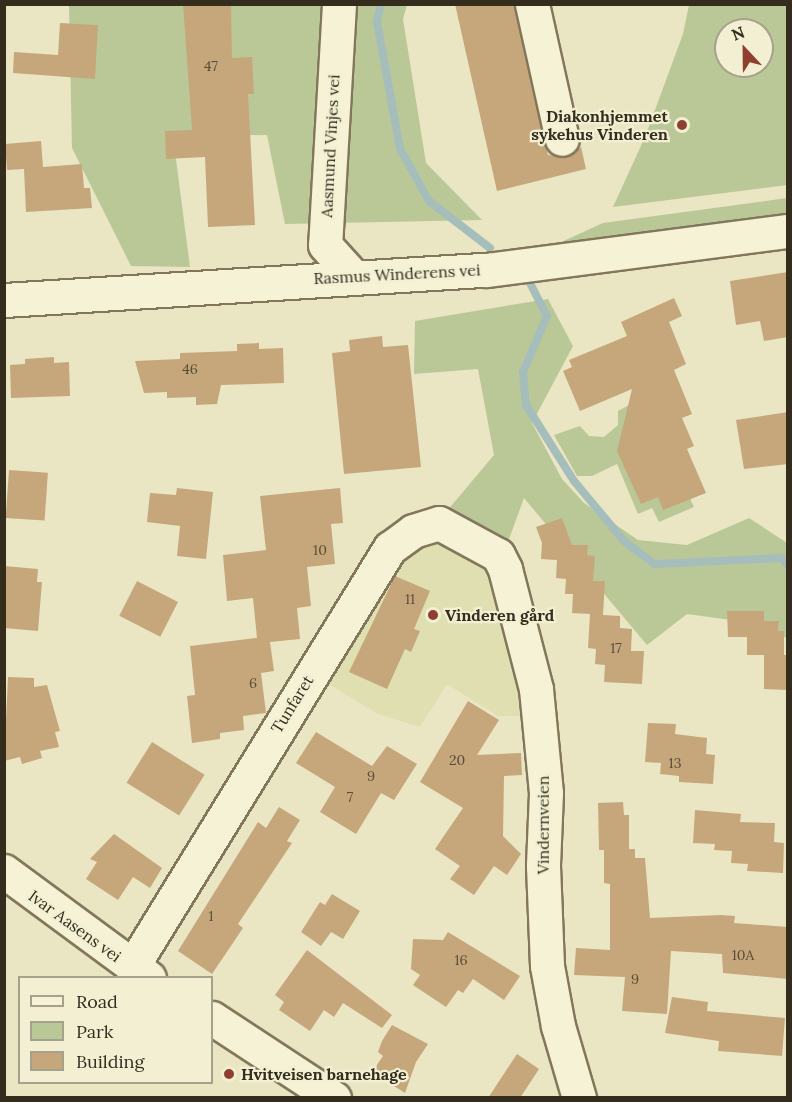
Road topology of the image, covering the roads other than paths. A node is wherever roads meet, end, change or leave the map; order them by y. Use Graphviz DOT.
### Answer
graph roads {
  1 [pos="339,4"];
  2 [pos="532,4"];
  3 [pos="562,138"];
  4 [pos="788,231"];
  5 [pos="353,276"];
  6 [pos="4,300"];
  7 [pos="498,555"];
  8 [pos="4,871"];
  9 [pos="140,972"];
  10 [pos="213,1019"];
  11 [pos="334,1098"];
  12 [pos="579,1098"];
  1 -- 5 [label="street, Aasmund Vinjes vei"];
  2 -- 3 [label="street"];
  4 -- 5 [label="street, Rasmus Winderens vei"];
  5 -- 6 [label="street, Rasmus Winderens vei"];
  7 -- 9 [label="street, Tunfaret"];
  7 -- 12 [label="street, Vindernveien"];
  8 -- 9 [label="street, Ivar Aasens vei"];
  10 -- 11 [label="street"];
}
